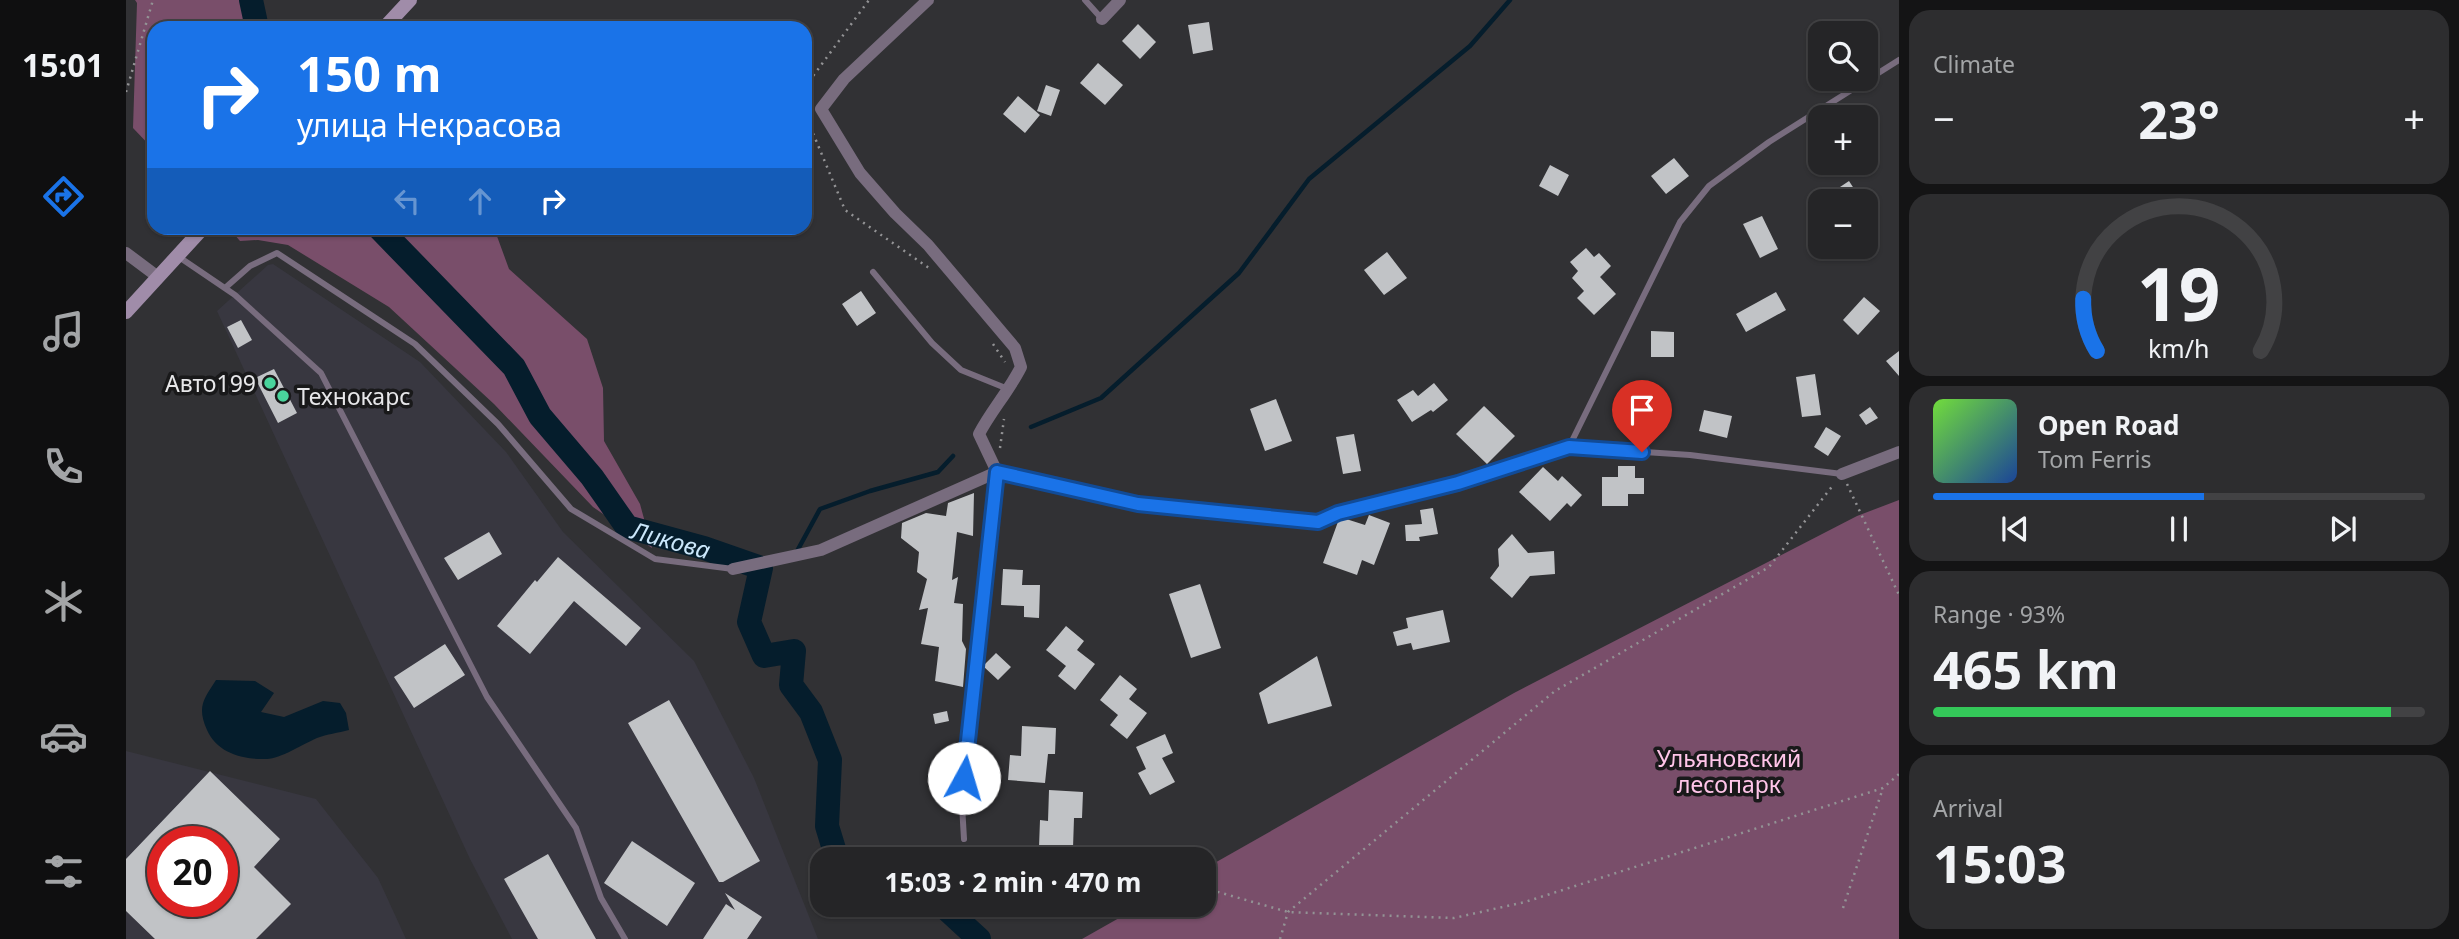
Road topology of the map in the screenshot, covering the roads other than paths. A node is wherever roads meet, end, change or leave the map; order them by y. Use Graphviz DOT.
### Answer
graph roads {
  1 [pos="410,0"];
  2 [pos="928,0"];
  3 [pos="1085,0"];
  4 [pos="1120,0"];
  5 [pos="1102,19"];
  6 [pos="390,21"];
  7 [pos="1899,60"];
  8 [pos="196,235"];
  9 [pos="126,253"];
  10 [pos="177,256"];
  11 [pos="873,272"];
  12 [pos="158,277"];
  13 [pos="225,288"];
  14 [pos="126,312"];
  15 [pos="1008,389"];
  16 [pos="1569,447"];
  17 [pos="1899,452"];
  18 [pos="997,472"];
  19 [pos="1842,474"];
  20 [pos="733,569"];
  21 [pos="964,839"];
  22 [pos="625,939"];
  1 -- 6 [label="main road"];
  2 -- 15 [label="street"];
  3 -- 5 [label="lane"];
  4 -- 5 [label="street"];
  7 -- 16 [label="lane"];
  8 -- 10 [label="main road"];
  9 -- 12 [label="street"];
  10 -- 12 [label="main road"];
  10 -- 13 [label="lane"];
  11 -- 15 [label="lane"];
  12 -- 14 [label="main road"];
  13 -- 20 [label="lane"];
  13 -- 22 [label="lane"];
  15 -- 18 [label="street"];
  16 -- 18 [label="lane"];
  16 -- 19 [label="lane"];
  17 -- 19 [label="street"];
  18 -- 20 [label="street"];
  18 -- 21 [label="lane"];
}
